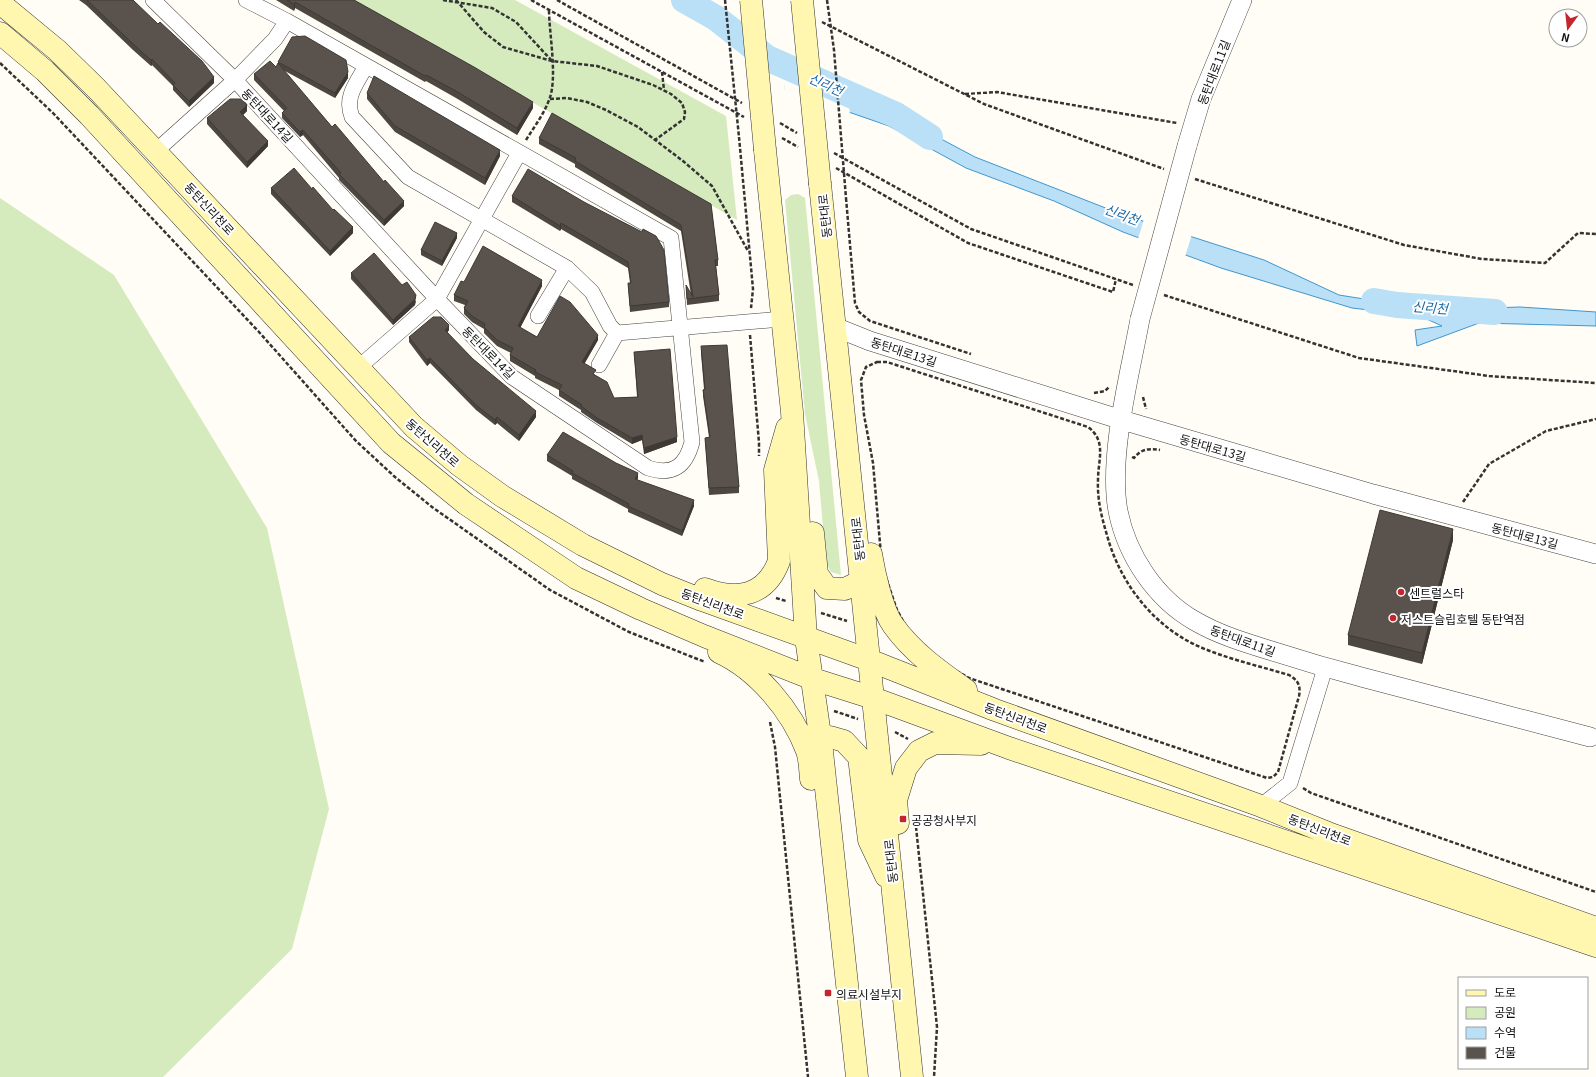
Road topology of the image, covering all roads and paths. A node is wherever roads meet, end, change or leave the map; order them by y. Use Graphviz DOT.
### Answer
graph roads {
  1 [pos="153,0"];
  2 [pos="246,0"];
  3 [pos="443,0"];
  4 [pos="725,0"];
  5 [pos="751,0"];
  6 [pos="802,0"];
  7 [pos="827,0"];
  8 [pos="1242,0"];
  9 [pos="458,1"];
  10 [pos="0,3"];
  11 [pos="549,10"];
  12 [pos="287,21"];
  13 [pos="0,33"];
  14 [pos="552,61"];
  15 [pos="366,66"];
  16 [pos="662,72"];
  17 [pos="235,80"];
  18 [pos="664,91"];
  19 [pos="964,94"];
  20 [pos="550,99"];
  21 [pos="1179,124"];
  22 [pos="655,140"];
  23 [pos="156,150"];
  24 [pos="520,153"];
  25 [pos="482,219"];
  26 [pos="750,253"];
  27 [pos="567,268"];
  28 [pos="1116,279"];
  29 [pos="1138,286"];
  30 [pos="1161,294"];
  31 [pos="437,299"];
  32 [pos="538,316"];
  33 [pos="782,319"];
  34 [pos="749,322"];
  35 [pos="835,327"];
  36 [pos="680,328"];
  37 [pos="617,333"];
  38 [pos="973,354"];
  39 [pos="887,362"];
  40 [pos="599,365"];
  41 [pos="358,368"];
  42 [pos="1596,383"];
  43 [pos="1110,385"];
  44 [pos="1091,392"];
  45 [pos="792,412"];
  46 [pos="1596,419"];
  47 [pos="844,420"];
  48 [pos="1122,420"];
  49 [pos="759,463"];
  50 [pos="1455,516"];
  51 [pos="583,545"];
  52 [pos="1596,554"];
  53 [pos="861,581"];
  54 [pos="641,609"];
  55 [pos="806,638"];
  56 [pos="869,660"];
  57 [pos="1325,668"];
  58 [pos="812,678"];
  59 [pos="873,698"];
  60 [pos="996,710"];
  61 [pos="769,715"];
  62 [pos="1590,737"];
  63 [pos="821,742"];
  64 [pos="1010,748"];
  65 [pos="1306,789"];
  66 [pos="1261,806"];
  67 [pos="916,825"];
  68 [pos="837,882"];
  69 [pos="893,889"];
  70 [pos="1596,892"];
  71 [pos="1596,928"];
  72 [pos="1596,946"];
  73 [pos="808,1077"];
  74 [pos="857,1077"];
  75 [pos="912,1077"];
  76 [pos="934,1077"];
  1 -- 17 [label="street, 동탄대로14길"];
  2 -- 12 [label="street, 동탄대로14길"];
  3 -- 9 [label="path"];
  4 -- 26 [label="path, bridge"];
  5 -- 33 [label="main road, bridge"];
  6 -- 35 [label="main road, 동탄대로, bridge"];
  7 -- 38 [label="path, bridge"];
  8 -- 48 [label="street, 동탄대로11길, bridge"];
  9 -- 14 [label="path"];
  9 -- 14 [label="path"];
  10 -- 23 [label="main road, 동탄신리천로"];
  11 -- 14 [label="path"];
  12 -- 15 [label="street, 동탄대로14길"];
  12 -- 17 [label="street, 동탄대로14길"];
  13 -- 54 [label="main road, 동탄신리천로"];
  14 -- 18 [label="path"];
  14 -- 20 [label="path"];
  15 -- 24 [label="street, 동탄대로14길"];
  15 -- 25 [label="street"];
  16 -- 18 [label="path"];
  17 -- 23 [label="street, 동탄대로14길"];
  17 -- 31 [label="street, 동탄대로14길"];
  18 -- 22 [label="path"];
  19 -- 21 [label="path"];
  20 -- 22 [label="path"];
  20 -- 24 [label="path"];
  22 -- 26 [label="path"];
  23 -- 41 [label="main road, 동탄신리천로"];
  24 -- 25 [label="street"];
  24 -- 36 [label="street, 동탄대로14길"];
  25 -- 27 [label="street"];
  25 -- 31 [label="street"];
  26 -- 34 [label="path"];
  27 -- 32 [label="street"];
  27 -- 37 [label="street"];
  28 -- 29 [label="path"];
  30 -- 42 [label="path"];
  31 -- 36 [label="street, 동탄대로14길"];
  31 -- 41 [label="street"];
  33 -- 34 [label="street"];
  33 -- 45 [label="main road"];
  34 -- 36 [label="street"];
  34 -- 49 [label="path"];
  35 -- 47 [label="main road, 동탄대로"];
  35 -- 48 [label="street, 동탄대로13길"];
  36 -- 37 [label="street"];
  37 -- 40 [label="street"];
  39 -- 39 [label="path"];
  41 -- 51 [label="main road, 동탄신리천로"];
  43 -- 44 [label="path"];
  45 -- 51 [label="main road"];
  45 -- 53 [label="main road"];
  45 -- 55 [label="main road"];
  46 -- 50 [label="path"];
  47 -- 53 [label="main road, 동탄대로"];
  47 -- 60 [label="main road"];
  48 -- 50 [label="street, 동탄대로13길"];
  48 -- 57 [label="street, 동탄대로11길"];
  50 -- 52 [label="street, 동탄대로13길"];
  51 -- 55 [label="main road, 동탄신리천로"];
  53 -- 56 [label="main road, 동탄대로"];
  54 -- 58 [label="main road, 동탄신리천로"];
  54 -- 68 [label="main road"];
  55 -- 56 [label="main road, 동탄신리천로"];
  55 -- 58 [label="main road"];
  56 -- 59 [label="main road, 동탄대로"];
  56 -- 60 [label="main road, 동탄신리천로"];
  57 -- 62 [label="street, 동탄대로11길"];
  57 -- 66 [label="street"];
  58 -- 59 [label="main road, 동탄신리천로"];
  58 -- 63 [label="main road"];
  59 -- 64 [label="main road, 동탄신리천로"];
  59 -- 69 [label="main road, 동탄대로"];
  60 -- 66 [label="main road, 동탄신리천로"];
  61 -- 73 [label="path"];
  63 -- 68 [label="main road"];
  63 -- 69 [label="main road"];
  64 -- 69 [label="main road"];
  64 -- 72 [label="main road, 동탄신리천로"];
  65 -- 70 [label="path"];
  66 -- 71 [label="main road, 동탄신리천로"];
  67 -- 76 [label="path"];
  68 -- 74 [label="main road"];
  69 -- 75 [label="main road, 동탄대로"];
}
